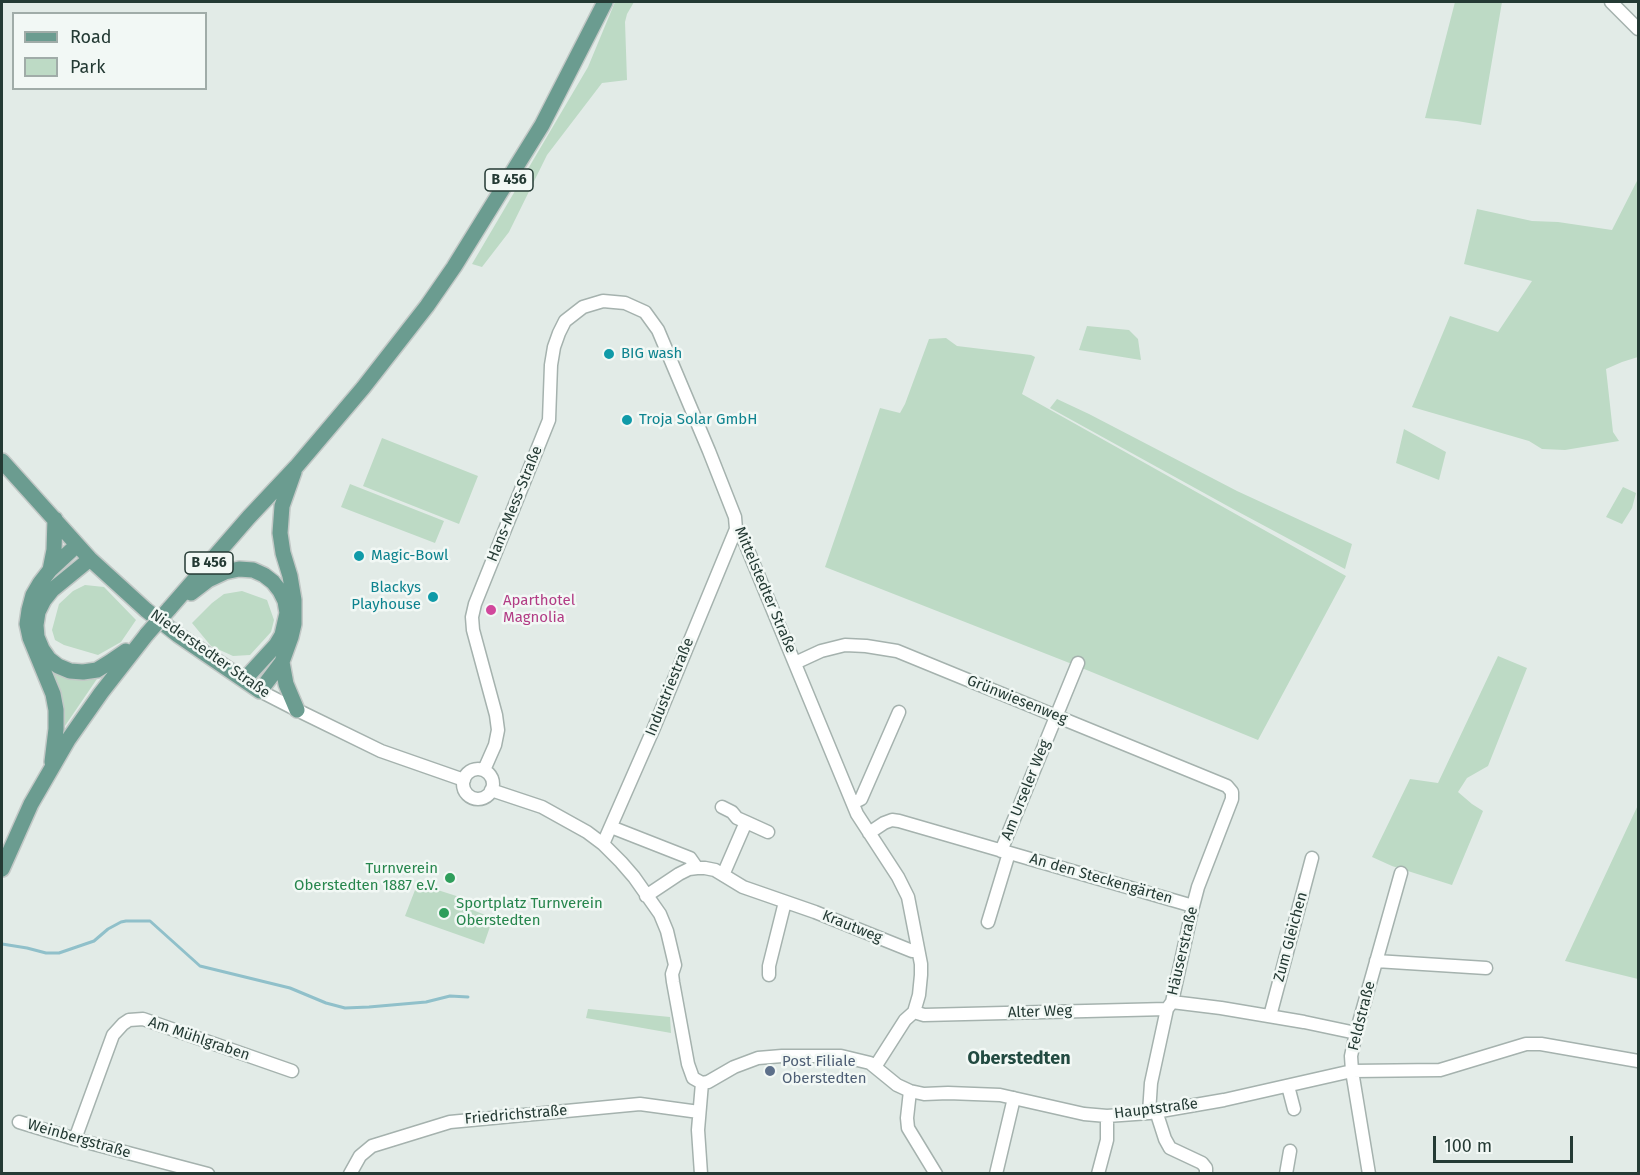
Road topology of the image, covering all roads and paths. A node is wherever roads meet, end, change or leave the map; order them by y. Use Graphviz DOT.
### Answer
graph roads {
  1 [pos="605,2"];
  2 [pos="1611,2"];
  3 [pos="1638,29"];
  4 [pos="645,312"];
  5 [pos="2,461"];
  6 [pos="296,467"];
  7 [pos="55,519"];
  8 [pos="736,529"];
  9 [pos="77,545"];
  10 [pos="90,558"];
  11 [pos="50,570"];
  12 [pos="169,609"];
  13 [pos="147,634"];
  14 [pos="282,662"];
  15 [pos="795,663"];
  16 [pos="1078,663"];
  17 [pos="244,680"];
  18 [pos="260,691"];
  19 [pos="297,710"];
  20 [pos="899,712"];
  21 [pos="1056,716"];
  22 [pos="51,769"];
  23 [pos="484,770"];
  24 [pos="464,780"];
  25 [pos="491,790"];
  26 [pos="1232,792"];
  27 [pos="853,803"];
  28 [pos="722,807"];
  29 [pos="746,822"];
  30 [pos="611,827"];
  31 [pos="768,832"];
  32 [pos="869,833"];
  33 [pos="603,844"];
  34 [pos="1005,852"];
  35 [pos="1312,858"];
  36 [pos="697,868"];
  37 [pos="2,869"];
  38 [pos="1401,873"];
  39 [pos="723,875"];
  40 [pos="646,896"];
  41 [pos="785,902"];
  42 [pos="1193,906"];
  43 [pos="988,922"];
  44 [pos="918,950"];
  45 [pos="1376,961"];
  46 [pos="1486,968"];
  47 [pos="769,975"];
  48 [pos="1169,1005"];
  49 [pos="914,1012"];
  50 [pos="1270,1016"];
  51 [pos="1356,1033"];
  52 [pos="1638,1061"];
  53 [pos="875,1067"];
  54 [pos="292,1071"];
  55 [pos="1352,1071"];
  56 [pos="702,1083"];
  57 [pos="1288,1086"];
  58 [pos="910,1091"];
  59 [pos="1014,1098"];
  60 [pos="1294,1109"];
  61 [pos="699,1112"];
  62 [pos="1153,1112"];
  63 [pos="1107,1116"];
  64 [pos="19,1122"];
  65 [pos="75,1140"];
  66 [pos="1290,1151"];
  67 [pos="208,1173"];
  68 [pos="350,1173"];
  69 [pos="701,1173"];
  70 [pos="936,1173"];
  71 [pos="996,1173"];
  72 [pos="1098,1173"];
  73 [pos="1206,1173"];
  74 [pos="1286,1173"];
  75 [pos="1369,1173"];
  1 -- 6 [label="main road, B 456"];
  2 -- 3 [label="street"];
  4 -- 8 [label="street, Mittelstedter Straße"];
  4 -- 23 [label="street, Hans-Mess-Straße"];
  5 -- 7 [label="main road, Niederstedter Straße"];
  6 -- 12 [label="main road, B 456"];
  6 -- 14 [label="main road"];
  7 -- 9 [label="main road, Niederstedter Straße"];
  7 -- 11 [label="main road"];
  8 -- 15 [label="street, Mittelstedter Straße"];
  8 -- 30 [label="street, Industriestraße"];
  9 -- 10 [label="main road, Niederstedter Straße"];
  9 -- 11 [label="main road"];
  10 -- 13 [label="main road"];
  10 -- 17 [label="main road, Niederstedter Straße"];
  11 -- 22 [label="main road"];
  12 -- 13 [label="main road, B 456, bridge"];
  12 -- 17 [label="main road"];
  13 -- 22 [label="main road, B 456"];
  14 -- 18 [label="main road"];
  14 -- 19 [label="main road"];
  15 -- 21 [label="street, Grünwiesenweg"];
  15 -- 27 [label="street, Mittelstedter Straße"];
  16 -- 21 [label="street, Am Urseler Weg"];
  17 -- 18 [label="main road, Niederstedter Straße"];
  18 -- 19 [label="street, Niederstedter Straße"];
  19 -- 24 [label="street, Niederstedter Straße"];
  20 -- 27 [label="street"];
  21 -- 26 [label="street, Grünwiesenweg"];
  21 -- 34 [label="street, Am Urseler Weg"];
  22 -- 37 [label="main road, B 456"];
  23 -- 24 [label="street"];
  23 -- 25 [label="street"];
  24 -- 25 [label="street, Niederstedter Straße"];
  25 -- 33 [label="street, Niederstedter Straße"];
  26 -- 42 [label="street, Häuserstraße"];
  27 -- 32 [label="street, Mittelstedter Straße"];
  28 -- 29 [label="street"];
  29 -- 31 [label="street"];
  29 -- 39 [label="street"];
  30 -- 33 [label="street, Industriestraße"];
  30 -- 36 [label="street, Krautweg"];
  32 -- 34 [label="street, An den Steckengärten"];
  32 -- 44 [label="street, Mittelstedter Straße"];
  33 -- 40 [label="street, Niederstedter Straße"];
  34 -- 42 [label="street, An den Steckengärten"];
  34 -- 43 [label="street, An den Steckengärten"];
  35 -- 50 [label="street, Zum Gleichen"];
  36 -- 39 [label="street, Krautweg"];
  36 -- 40 [label="street"];
  38 -- 45 [label="street, Feldstraße"];
  39 -- 41 [label="street, Krautweg"];
  40 -- 56 [label="street, Niederstedter Straße"];
  41 -- 44 [label="street, Krautweg"];
  41 -- 47 [label="street"];
  42 -- 48 [label="street, Häuserstraße"];
  44 -- 49 [label="street, Mittelstedter Straße"];
  45 -- 46 [label="street, Feldstraße"];
  45 -- 51 [label="street, Feldstraße"];
  48 -- 49 [label="street, Alter Weg"];
  48 -- 50 [label="street, Alter Weg"];
  48 -- 62 [label="street, Häuserstraße"];
  49 -- 53 [label="street, Mittelstedter Straße"];
  50 -- 51 [label="street, Alter Weg"];
  51 -- 55 [label="street, Feldstraße"];
  52 -- 55 [label="street, Hauptstraße"];
  53 -- 56 [label="street, Hauptstraße"];
  53 -- 58 [label="street, Hauptstraße"];
  54 -- 65 [label="street, Am Mühlgraben"];
  55 -- 57 [label="street, Hauptstraße"];
  55 -- 75 [label="street, Feldstraße"];
  56 -- 61 [label="street"];
  57 -- 60 [label="street"];
  57 -- 62 [label="street, Hauptstraße"];
  58 -- 59 [label="street, Hauptstraße"];
  58 -- 70 [label="street"];
  59 -- 63 [label="street, Hauptstraße"];
  59 -- 71 [label="street"];
  61 -- 68 [label="street, Friedrichstraße"];
  61 -- 69 [label="street"];
  62 -- 63 [label="street, Hauptstraße"];
  62 -- 73 [label="street"];
  63 -- 72 [label="street"];
  64 -- 65 [label="street, Weinbergstraße"];
  65 -- 67 [label="street, Weinbergstraße"];
  66 -- 74 [label="street"];
}
